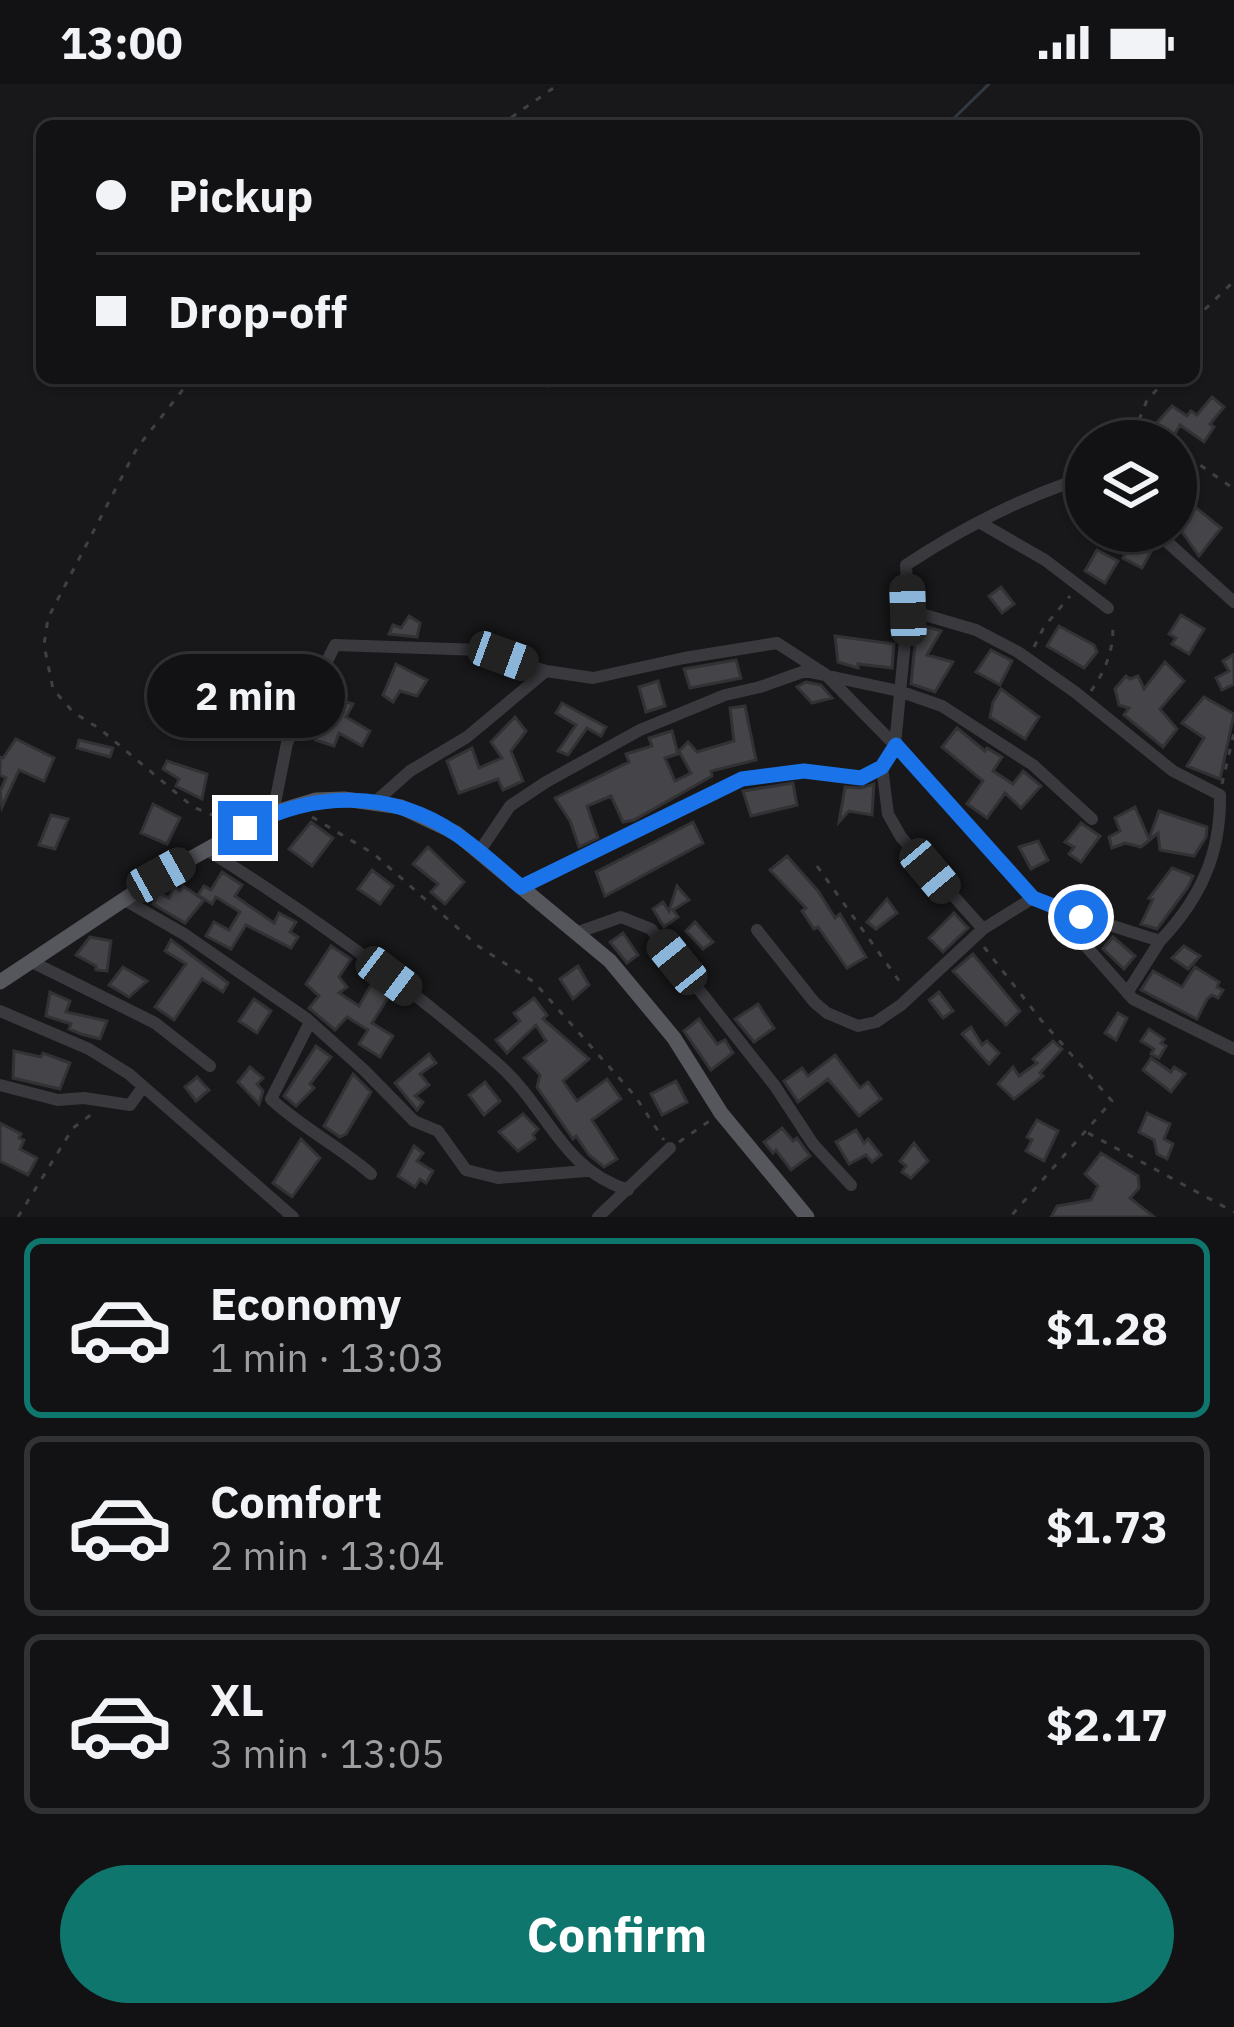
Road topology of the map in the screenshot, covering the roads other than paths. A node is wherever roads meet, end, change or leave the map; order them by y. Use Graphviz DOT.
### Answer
graph roads {
  1 [pos="1065,484"];
  2 [pos="979,522"];
  3 [pos="1178,552"];
  4 [pos="1234,602"];
  5 [pos="1108,608"];
  6 [pos="908,610"];
  7 [pos="547,671"];
  8 [pos="825,674"];
  9 [pos="899,692"];
  10 [pos="896,745"];
  11 [pos="882,767"];
  12 [pos="374,803"];
  13 [pos="273,813"];
  14 [pos="1092,819"];
  15 [pos="207,850"];
  16 [pos="479,852"];
  17 [pos="521,887"];
  18 [pos="1033,898"];
  19 [pos="123,899"];
  20 [pos="1051,907"];
  21 [pos="757,930"];
  22 [pos="576,933"];
  23 [pos="980,933"];
  24 [pos="1160,941"];
  25 [pos="30,961"];
  26 [pos="0,982"];
  27 [pos="1127,993"];
  28 [pos="0,1011"];
  29 [pos="310,1022"];
  30 [pos="1234,1048"];
  31 [pos="210,1066"];
  32 [pos="0,1085"];
  33 [pos="143,1087"];
  34 [pos="670,1148"];
  35 [pos="586,1171"];
  36 [pos="371,1174"];
  37 [pos="851,1185"];
  38 [pos="628,1190"];
  39 [pos="293,1217"];
  40 [pos="598,1217"];
  41 [pos="807,1217"];
  1 -- 2 [label="street"];
  2 -- 5 [label="street"];
  2 -- 6 [label="street"];
  3 -- 4 [label="street"];
  6 -- 9 [label="street"];
  6 -- 24 [label="street"];
  7 -- 8 [label="street"];
  7 -- 12 [label="street"];
  7 -- 13 [label="street"];
  8 -- 9 [label="street"];
  8 -- 10 [label="street"];
  8 -- 16 [label="street"];
  9 -- 10 [label="street"];
  9 -- 14 [label="street"];
  10 -- 11 [label="street"];
  10 -- 18 [label="street"];
  11 -- 17 [label="street"];
  11 -- 23 [label="street"];
  12 -- 13 [label="main road"];
  12 -- 16 [label="main road"];
  13 -- 15 [label="main road"];
  15 -- 19 [label="main road"];
  15 -- 35 [label="street"];
  16 -- 17 [label="main road"];
  17 -- 22 [label="main road"];
  18 -- 20 [label="street"];
  18 -- 23 [label="street"];
  19 -- 25 [label="main road"];
  19 -- 29 [label="street"];
  20 -- 24 [label="street"];
  20 -- 27 [label="street"];
  21 -- 23 [label="street"];
  22 -- 37 [label="street"];
  22 -- 41 [label="main road"];
  24 -- 27 [label="street"];
  25 -- 26 [label="main road"];
  25 -- 31 [label="street"];
  27 -- 30 [label="street"];
  28 -- 33 [label="street"];
  29 -- 35 [label="street"];
  29 -- 36 [label="street"];
  32 -- 33 [label="street"];
  33 -- 39 [label="street"];
  34 -- 38 [label="street"];
  35 -- 38 [label="street"];
  38 -- 40 [label="street"];
}
